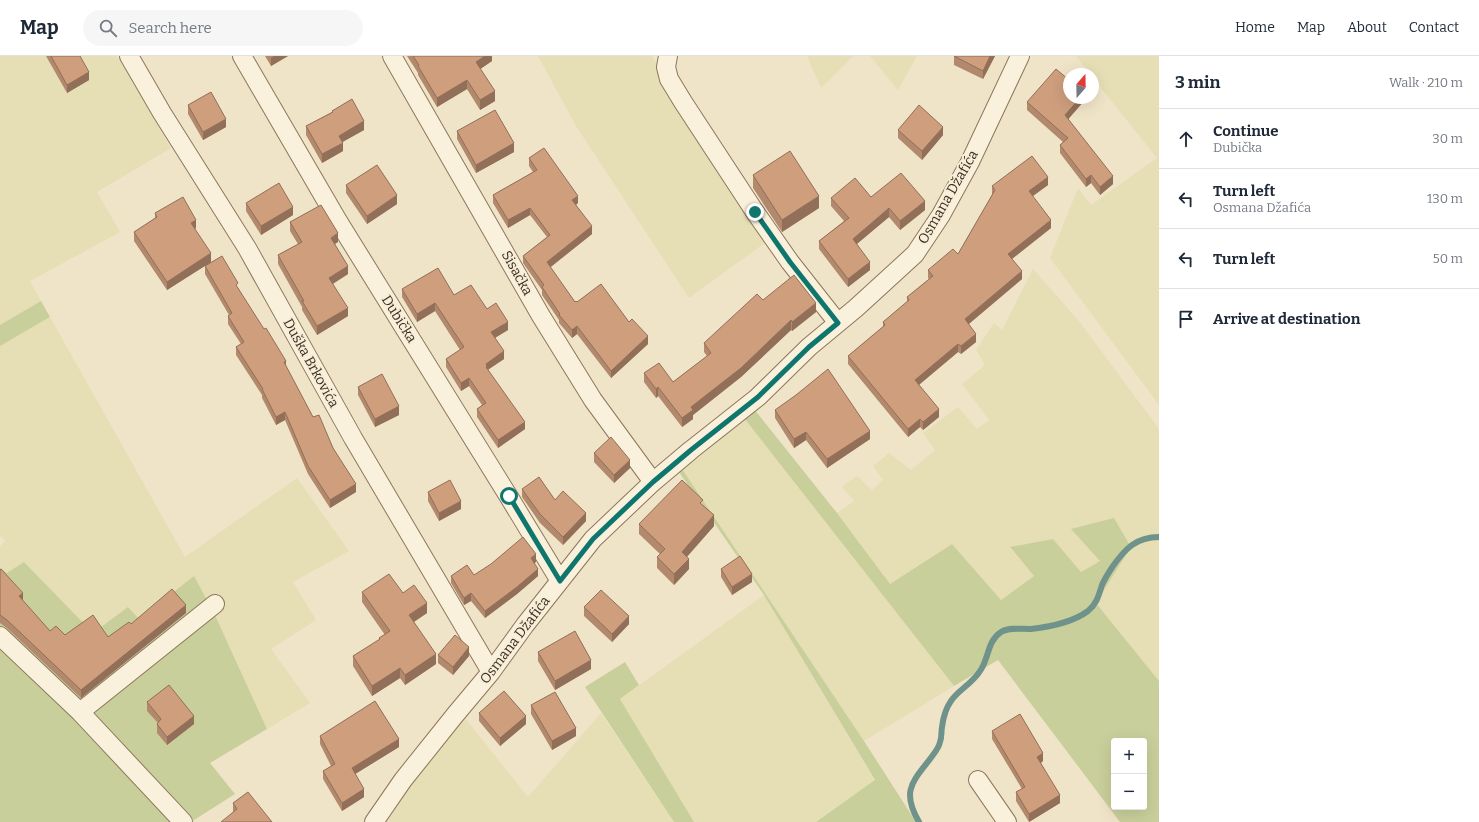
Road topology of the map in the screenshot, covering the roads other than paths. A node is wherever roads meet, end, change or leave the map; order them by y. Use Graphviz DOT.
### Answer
graph roads {
  1 [pos="129,56"];
  2 [pos="242,56"];
  3 [pos="392,56"];
  4 [pos="668,56"];
  5 [pos="1020,56"];
  6 [pos="838,323"];
  7 [pos="653,482"];
  8 [pos="560,581"];
  9 [pos="215,604"];
  10 [pos="0,636"];
  11 [pos="491,672"];
  12 [pos="80,712"];
  13 [pos="978,780"];
  14 [pos="183,822"];
  15 [pos="374,822"];
  16 [pos="1007,822"];
  1 -- 11 [label="street, Duška Brkovića"];
  2 -- 8 [label="street, Dubička"];
  3 -- 7 [label="street, Sisačka"];
  4 -- 6 [label="street"];
  5 -- 6 [label="street, Osmana Džafića"];
  6 -- 7 [label="street, Osmana Džafića"];
  7 -- 8 [label="street, Osmana Džafića"];
  8 -- 11 [label="street, Osmana Džafića"];
  9 -- 12 [label="street"];
  10 -- 12 [label="street"];
  11 -- 15 [label="street, Osmana Džafića"];
  12 -- 14 [label="street"];
  13 -- 16 [label="street"];
}
